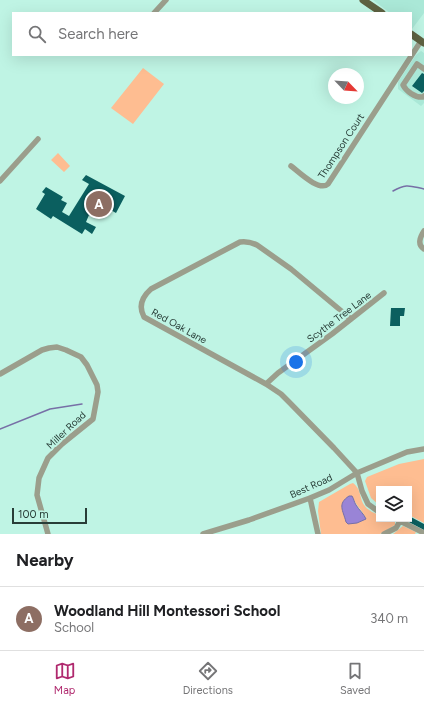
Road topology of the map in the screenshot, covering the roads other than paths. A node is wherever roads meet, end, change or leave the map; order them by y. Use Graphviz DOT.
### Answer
graph roads {
  1 [pos="166,0"];
  2 [pos="363,0"];
  3 [pos="155,12"];
  4 [pos="381,12"];
  5 [pos="412,35"];
  6 [pos="422,42"];
  7 [pos="412,56"];
  8 [pos="412,56"];
  9 [pos="403,68"];
  10 [pos="424,69"];
  11 [pos="410,73"];
  12 [pos="424,96"];
  13 [pos="38,139"];
  14 [pos="291,166"];
  15 [pos="0,181"];
  16 [pos="424,231"];
  17 [pos="424,250"];
  18 [pos="384,293"];
  19 [pos="351,319"];
  20 [pos="0,374"];
  21 [pos="266,384"];
  22 [pos="424,449"];
  23 [pos="357,473"];
  24 [pos="310,498"];
  25 [pos="376,510"];
  26 [pos="398,522"];
  27 [pos="402,522"];
  28 [pos="424,533"];
  29 [pos="48,534"];
  30 [pos="203,534"];
  31 [pos="318,534"];
  32 [pos="384,534"];
  1 -- 3 [label="street"];
  2 -- 4 [label="main road"];
  5 -- 6 [label="main road"];
  6 -- 7 [label="street, Thompson Court"];
  8 -- 9 [label="street, Thompson Court"];
  9 -- 11 [label="street"];
  9 -- 14 [label="street, Thompson Court"];
  10 -- 11 [label="street"];
  11 -- 12 [label="street"];
  13 -- 15 [label="street"];
  16 -- 17 [label="street"];
  18 -- 19 [label="street, Scythe Tree Lane"];
  19 -- 21 [label="street, Scythe Tree Lane"];
  19 -- 21 [label="street, Red Oak Lane"];
  20 -- 29 [label="street, Miller Road"];
  21 -- 23 [label="street, Red Oak Lane"];
  22 -- 23 [label="street, Best Road"];
  23 -- 24 [label="street, Best Road"];
  23 -- 25 [label="street"];
  24 -- 30 [label="street, Best Road"];
  24 -- 31 [label="street"];
  26 -- 32 [label="street"];
  27 -- 28 [label="street"];
}
